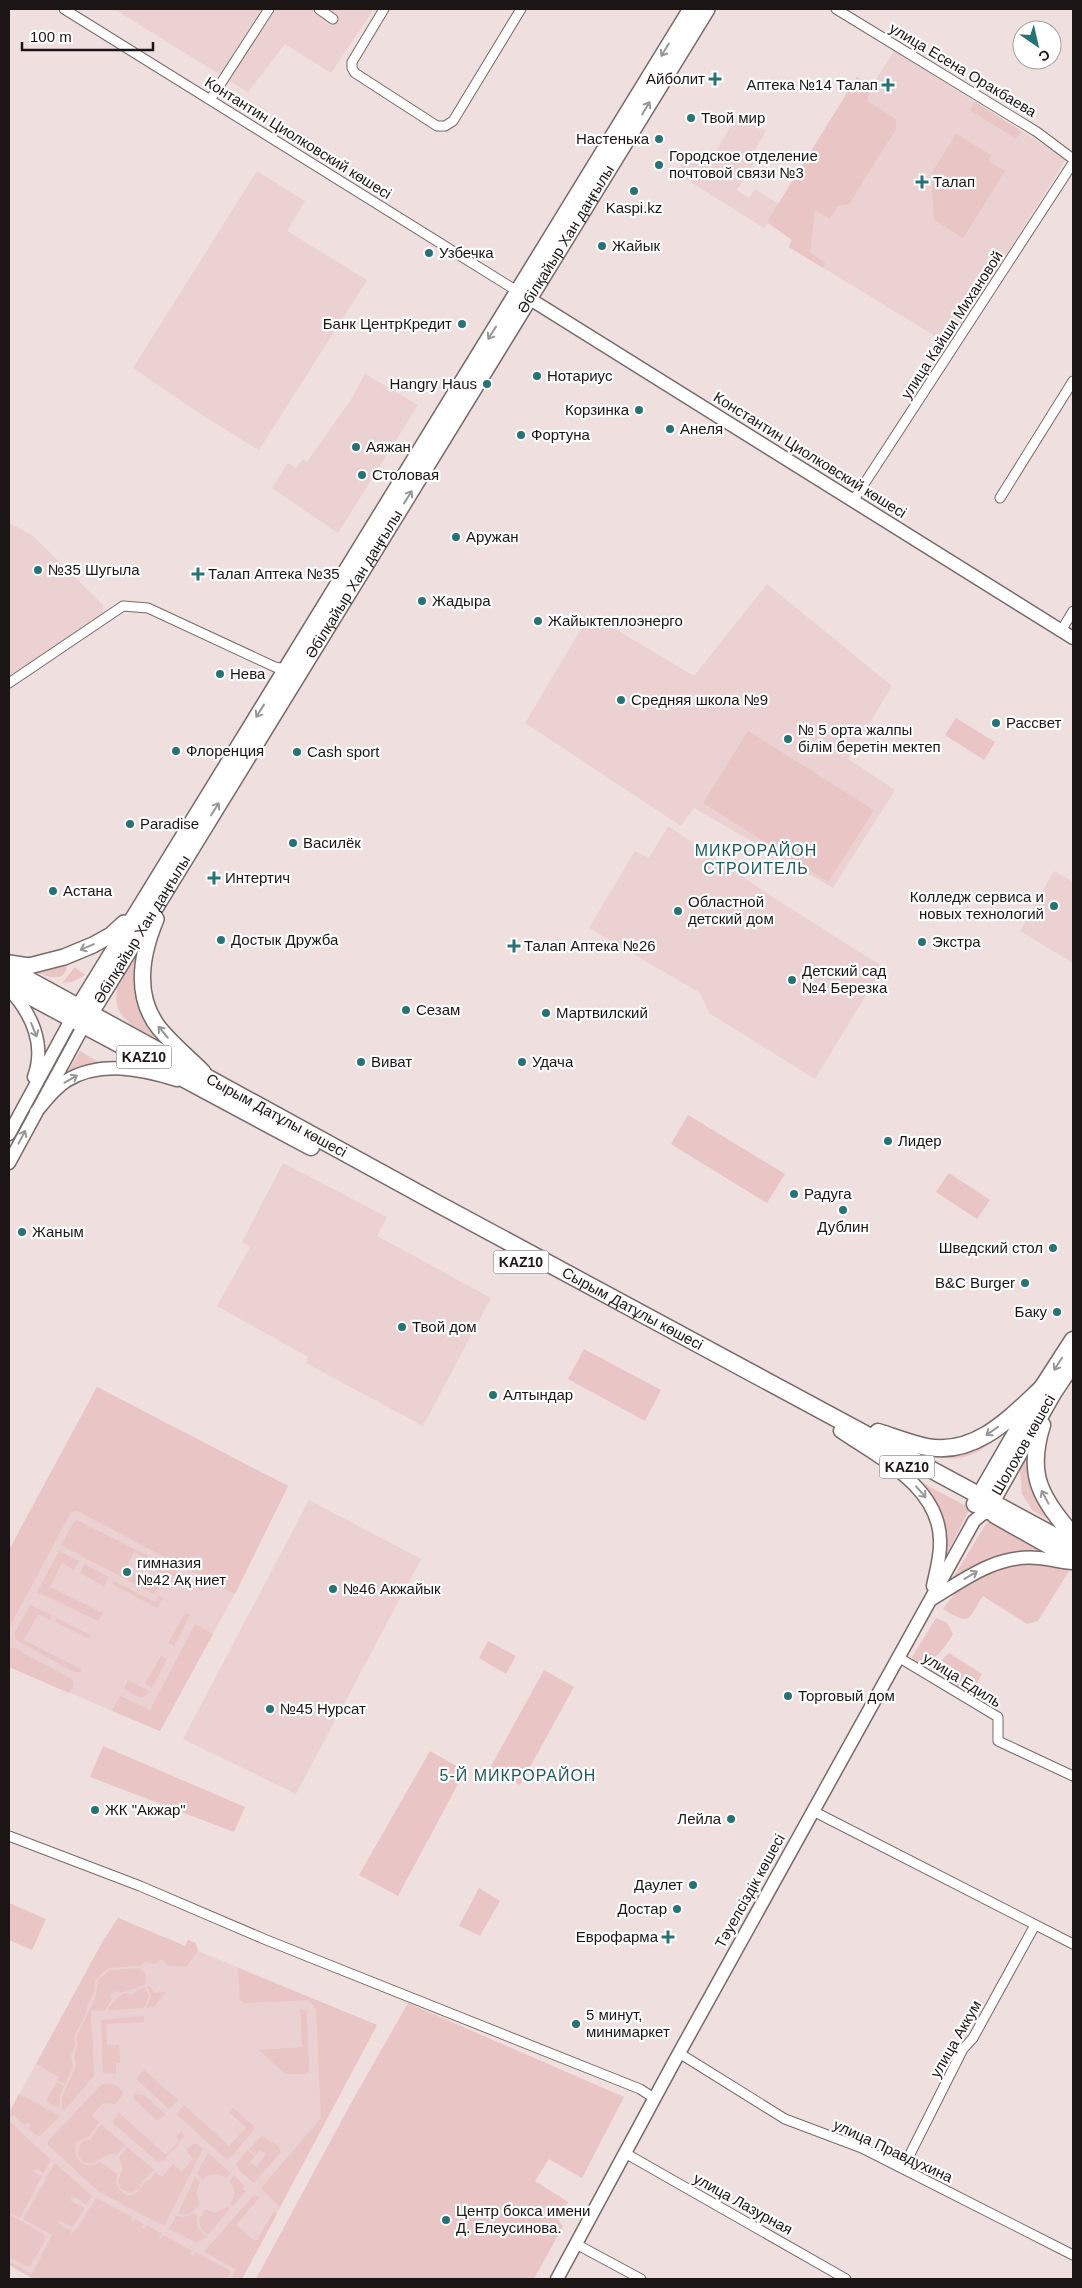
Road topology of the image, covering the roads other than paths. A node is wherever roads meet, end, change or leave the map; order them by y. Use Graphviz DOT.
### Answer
graph roads {
  1 [pos="64,9"];
  2 [pos="269,9"];
  3 [pos="319,9"];
  4 [pos="384,9"];
  5 [pos="522,9"];
  6 [pos="691,9"];
  7 [pos="707,9"];
  8 [pos="836,9"];
  9 [pos="333,19"];
  10 [pos="210,100"];
  11 [pos="1073,158"];
  12 [pos="1073,163"];
  13 [pos="523,295"];
  14 [pos="1073,382"];
  15 [pos="1000,498"];
  16 [pos="853,501"];
  17 [pos="1073,611"];
  18 [pos="1061,631"];
  19 [pos="1073,638"];
  20 [pos="293,671"];
  21 [pos="9,682"];
  22 [pos="172,881"];
  23 [pos="139,908"];
  24 [pos="9,963"];
  25 [pos="9,969"];
  26 [pos="9,985"];
  27 [pos="9,989"];
  28 [pos="81,1016"];
  29 [pos="207,1084"];
  30 [pos="24,1105"];
  31 [pos="36,1112"];
  32 [pos="9,1134"];
  33 [pos="9,1163"];
  34 [pos="1073,1340"];
  35 [pos="1073,1363"];
  36 [pos="1048,1391"];
  37 [pos="843,1426"];
  38 [pos="981,1506"];
  39 [pos="1073,1536"];
  40 [pos="1073,1546"];
  41 [pos="1073,1561"];
  42 [pos="930,1601"];
  43 [pos="898,1657"];
  44 [pos="1073,1776"];
  45 [pos="813,1810"];
  46 [pos="9,1836"];
  47 [pos="1035,1924"];
  48 [pos="1073,1944"];
  49 [pos="679,2052"];
  50 [pos="654,2098"];
  51 [pos="625,2153"];
  52 [pos="903,2168"];
  53 [pos="576,2244"];
  54 [pos="1073,2255"];
  55 [pos="557,2279"];
  56 [pos="641,2279"];
  57 [pos="846,2279"];
  1 -- 10 [label="street, Контантин Циолковский көшесі"];
  2 -- 10 [label="street"];
  3 -- 9 [label="street"];
  4 -- 5 [label="street"];
  6 -- 13 [label="main road, Әбілқайыр Хан даңғылы, one-way"];
  13 -- 7 [label="main road, Әбілқайыр Хан даңғылы, one-way"];
  8 -- 11 [label="street, улица Есена Оракбаева"];
  10 -- 13 [label="street, Контантин Циолковский көшесі"];
  12 -- 16 [label="street, улица Кайши Михановой"];
  13 -- 16 [label="main road, Константин Циолковский көшесі"];
  13 -- 20 [label="main road, Әбілқайыр Хан даңғылы"];
  14 -- 15 [label="street"];
  16 -- 18 [label="main road, Константин Циолковский көшесі"];
  17 -- 18 [label="street"];
  18 -- 19 [label="main road, Константин Циолковский көшесі"];
  20 -- 21 [label="street"];
  22 -- 20 [label="main road, Әбілқайыр Хан даңғылы, one-way"];
  20 -- 23 [label="main road, Әбілқайыр Хан даңғылы, one-way"];
  22 -- 28 [label="main road, Әбілқайыр Хан даңғылы"];
  29 -- 22 [label="main road, one-way"];
  23 -- 24 [label="main road, one-way"];
  23 -- 28 [label="main road, Әбілқайыр Хан даңғылы"];
  25 -- 28 [label="highway, Сырым Датұлы көшесі / KAZ10"];
  26 -- 28 [label="highway, Сырым Датұлы көшесі / KAZ10"];
  27 -- 30 [label="main road, one-way"];
  28 -- 29 [label="highway, Сырым Датұлы көшесі / KAZ10"];
  28 -- 30 [label="main road, Әбілқайыр Хан даңғылы"];
  28 -- 31 [label="main road, Әбілқайыр Хан даңғылы"];
  31 -- 29 [label="main road, one-way"];
  29 -- 37 [label="highway, Сырым Датұлы көшесі / KAZ10"];
  30 -- 32 [label="main road, Әбілқайыр Хан даңғылы"];
  33 -- 31 [label="main road, Әбілқайыр Хан даңғылы, one-way"];
  34 -- 36 [label="highway, Шолохов көшесі, one-way"];
  35 -- 36 [label="highway, Шолохов көшесі"];
  36 -- 37 [label="highway, one-way"];
  36 -- 38 [label="highway, Шолохов көшесі"];
  39 -- 36 [label="highway, one-way"];
  37 -- 38 [label="highway, Сырым Датұлы көшесі / KAZ10"];
  37 -- 42 [label="main road, one-way"];
  38 -- 40 [label="highway, Сырым Датұлы көшесі / KAZ10"];
  38 -- 41 [label="highway, Сырым Датұлы көшесі / KAZ10"];
  38 -- 42 [label="main road, Тәуелсіздік көшесі"];
  42 -- 41 [label="main road, one-way"];
  42 -- 43 [label="main road, Тәуелсіздік көшесі"];
  43 -- 44 [label="street, улица Едиль"];
  43 -- 45 [label="main road, Тәуелсіздік көшесі"];
  45 -- 47 [label="street"];
  45 -- 49 [label="main road, Тәуелсіздік көшесі"];
  46 -- 50 [label="street"];
  47 -- 48 [label="street"];
  47 -- 52 [label="street, улица Аккум"];
  49 -- 50 [label="main road, Тәуелсіздік көшесі"];
  49 -- 52 [label="street, улица Правдухина"];
  50 -- 51 [label="main road, Тәуелсіздік көшесі"];
  51 -- 53 [label="main road, Тәуелсіздік көшесі"];
  51 -- 57 [label="street, улица Лазурная"];
  52 -- 54 [label="street, улица Правдухина"];
  53 -- 55 [label="main road, Тәуелсіздік көшесі"];
  53 -- 56 [label="street"];
}
